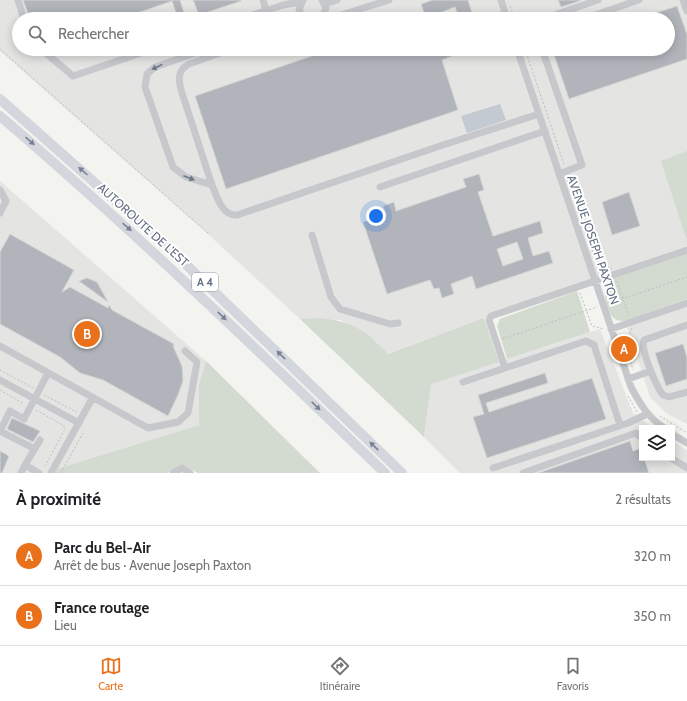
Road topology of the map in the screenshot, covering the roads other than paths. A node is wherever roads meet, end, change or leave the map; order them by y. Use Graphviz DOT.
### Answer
graph roads {
  1 [pos="18,0"];
  2 [pos="263,0"];
  3 [pos="337,0"];
  4 [pos="389,0"];
  5 [pos="501,0"];
  6 [pos="598,0"];
  7 [pos="639,0"];
  8 [pos="683,0"];
  9 [pos="302,1"];
  10 [pos="323,2"];
  11 [pos="277,3"];
  12 [pos="266,10"];
  13 [pos="687,11"];
  14 [pos="22,12"];
  15 [pos="260,12"];
  16 [pos="301,12"];
  17 [pos="353,12"];
  18 [pos="505,12"];
  19 [pos="563,12"];
  20 [pos="604,12"];
  21 [pos="49,56"];
  22 [pos="132,56"];
  23 [pos="187,56"];
  24 [pos="211,56"];
  25 [pos="519,56"];
  26 [pos="544,56"];
  27 [pos="0,99"];
  28 [pos="539,114"];
  29 [pos="0,116"];
  30 [pos="545,131"];
  31 [pos="563,173"];
  32 [pos="212,185"];
  33 [pos="380,188"];
  34 [pos="0,190"];
  35 [pos="0,213"];
  36 [pos="312,235"];
  37 [pos="687,250"];
  38 [pos="595,281"];
  39 [pos="687,303"];
  40 [pos="398,323"];
  41 [pos="687,325"];
  42 [pos="611,329"];
  43 [pos="0,346"];
  44 [pos="185,351"];
  45 [pos="504,364"];
  46 [pos="651,371"];
  47 [pos="48,373"];
  48 [pos="628,379"];
  49 [pos="0,380"];
  50 [pos="463,382"];
  51 [pos="687,392"];
  52 [pos="93,397"];
  53 [pos="35,399"];
  54 [pos="647,414"];
  55 [pos="79,423"];
  56 [pos="620,425"];
  57 [pos="660,425"];
  58 [pos="0,431"];
  59 [pos="639,436"];
  60 [pos="675,437"];
  61 [pos="40,440"];
  62 [pos="687,443"];
  63 [pos="35,449"];
  64 [pos="675,460"];
  65 [pos="25,465"];
  66 [pos="493,468"];
  67 [pos="687,468"];
  68 [pos="21,473"];
  69 [pos="40,473"];
  70 [pos="52,473"];
  71 [pos="173,473"];
  72 [pos="190,473"];
  73 [pos="385,473"];
  74 [pos="402,473"];
  75 [pos="523,473"];
  1 -- 14 [label="street"];
  2 -- 12 [label="street"];
  3 -- 10 [label="street"];
  4 -- 17 [label="street"];
  5 -- 18 [label="street"];
  6 -- 19 [label="street"];
  7 -- 20 [label="street"];
  8 -- 13 [label="street"];
  9 -- 11 [label="street"];
  9 -- 16 [label="street"];
  11 -- 12 [label="street"];
  12 -- 15 [label="street"];
  21 -- 22 [label="street"];
  23 -- 32 [label="street, one-way"];
  24 -- 32 [label="street"];
  25 -- 28 [label="street, AVENUE JOSEPH PAXTON"];
  26 -- 31 [label="street"];
  74 -- 27 [label="highway, AUTOROUTE DE L’EST / A 4, one-way"];
  28 -- 30 [label="street, AVENUE JOSEPH PAXTON"];
  28 -- 32 [label="street"];
  29 -- 73 [label="highway, AUTOROUTE DE L’EST / A 4, one-way"];
  30 -- 31 [label="street, AVENUE JOSEPH PAXTON"];
  30 -- 33 [label="street"];
  31 -- 38 [label="street, AVENUE JOSEPH PAXTON"];
  34 -- 35 [label="street"];
  36 -- 40 [label="street"];
  37 -- 38 [label="street"];
  38 -- 42 [label="street, AVENUE JOSEPH PAXTON"];
  38 -- 45 [label="street"];
  39 -- 42 [label="street"];
  41 -- 46 [label="street"];
  42 -- 48 [label="street, AVENUE JOSEPH PAXTON"];
  43 -- 47 [label="street"];
  44 -- 52 [label="street"];
  45 -- 50 [label="street"];
  45 -- 56 [label="street"];
  46 -- 48 [label="street"];
  46 -- 51 [label="street"];
  47 -- 52 [label="street"];
  47 -- 53 [label="street"];
  48 -- 54 [label="street, AVENUE JOSEPH PAXTON"];
  49 -- 53 [label="street"];
  52 -- 55 [label="street"];
  53 -- 55 [label="street"];
  53 -- 58 [label="street"];
  54 -- 56 [label="street"];
  54 -- 57 [label="street, AVENUE JOSEPH PAXTON"];
  55 -- 70 [label="street"];
  56 -- 66 [label="street"];
  58 -- 63 [label="street"];
  59 -- 75 [label="street"];
  60 -- 62 [label="street"];
  61 -- 63 [label="street"];
  63 -- 65 [label="street"];
  64 -- 67 [label="street"];
  65 -- 68 [label="street"];
  65 -- 69 [label="street"];
  71 -- 72 [label="street"];
}
